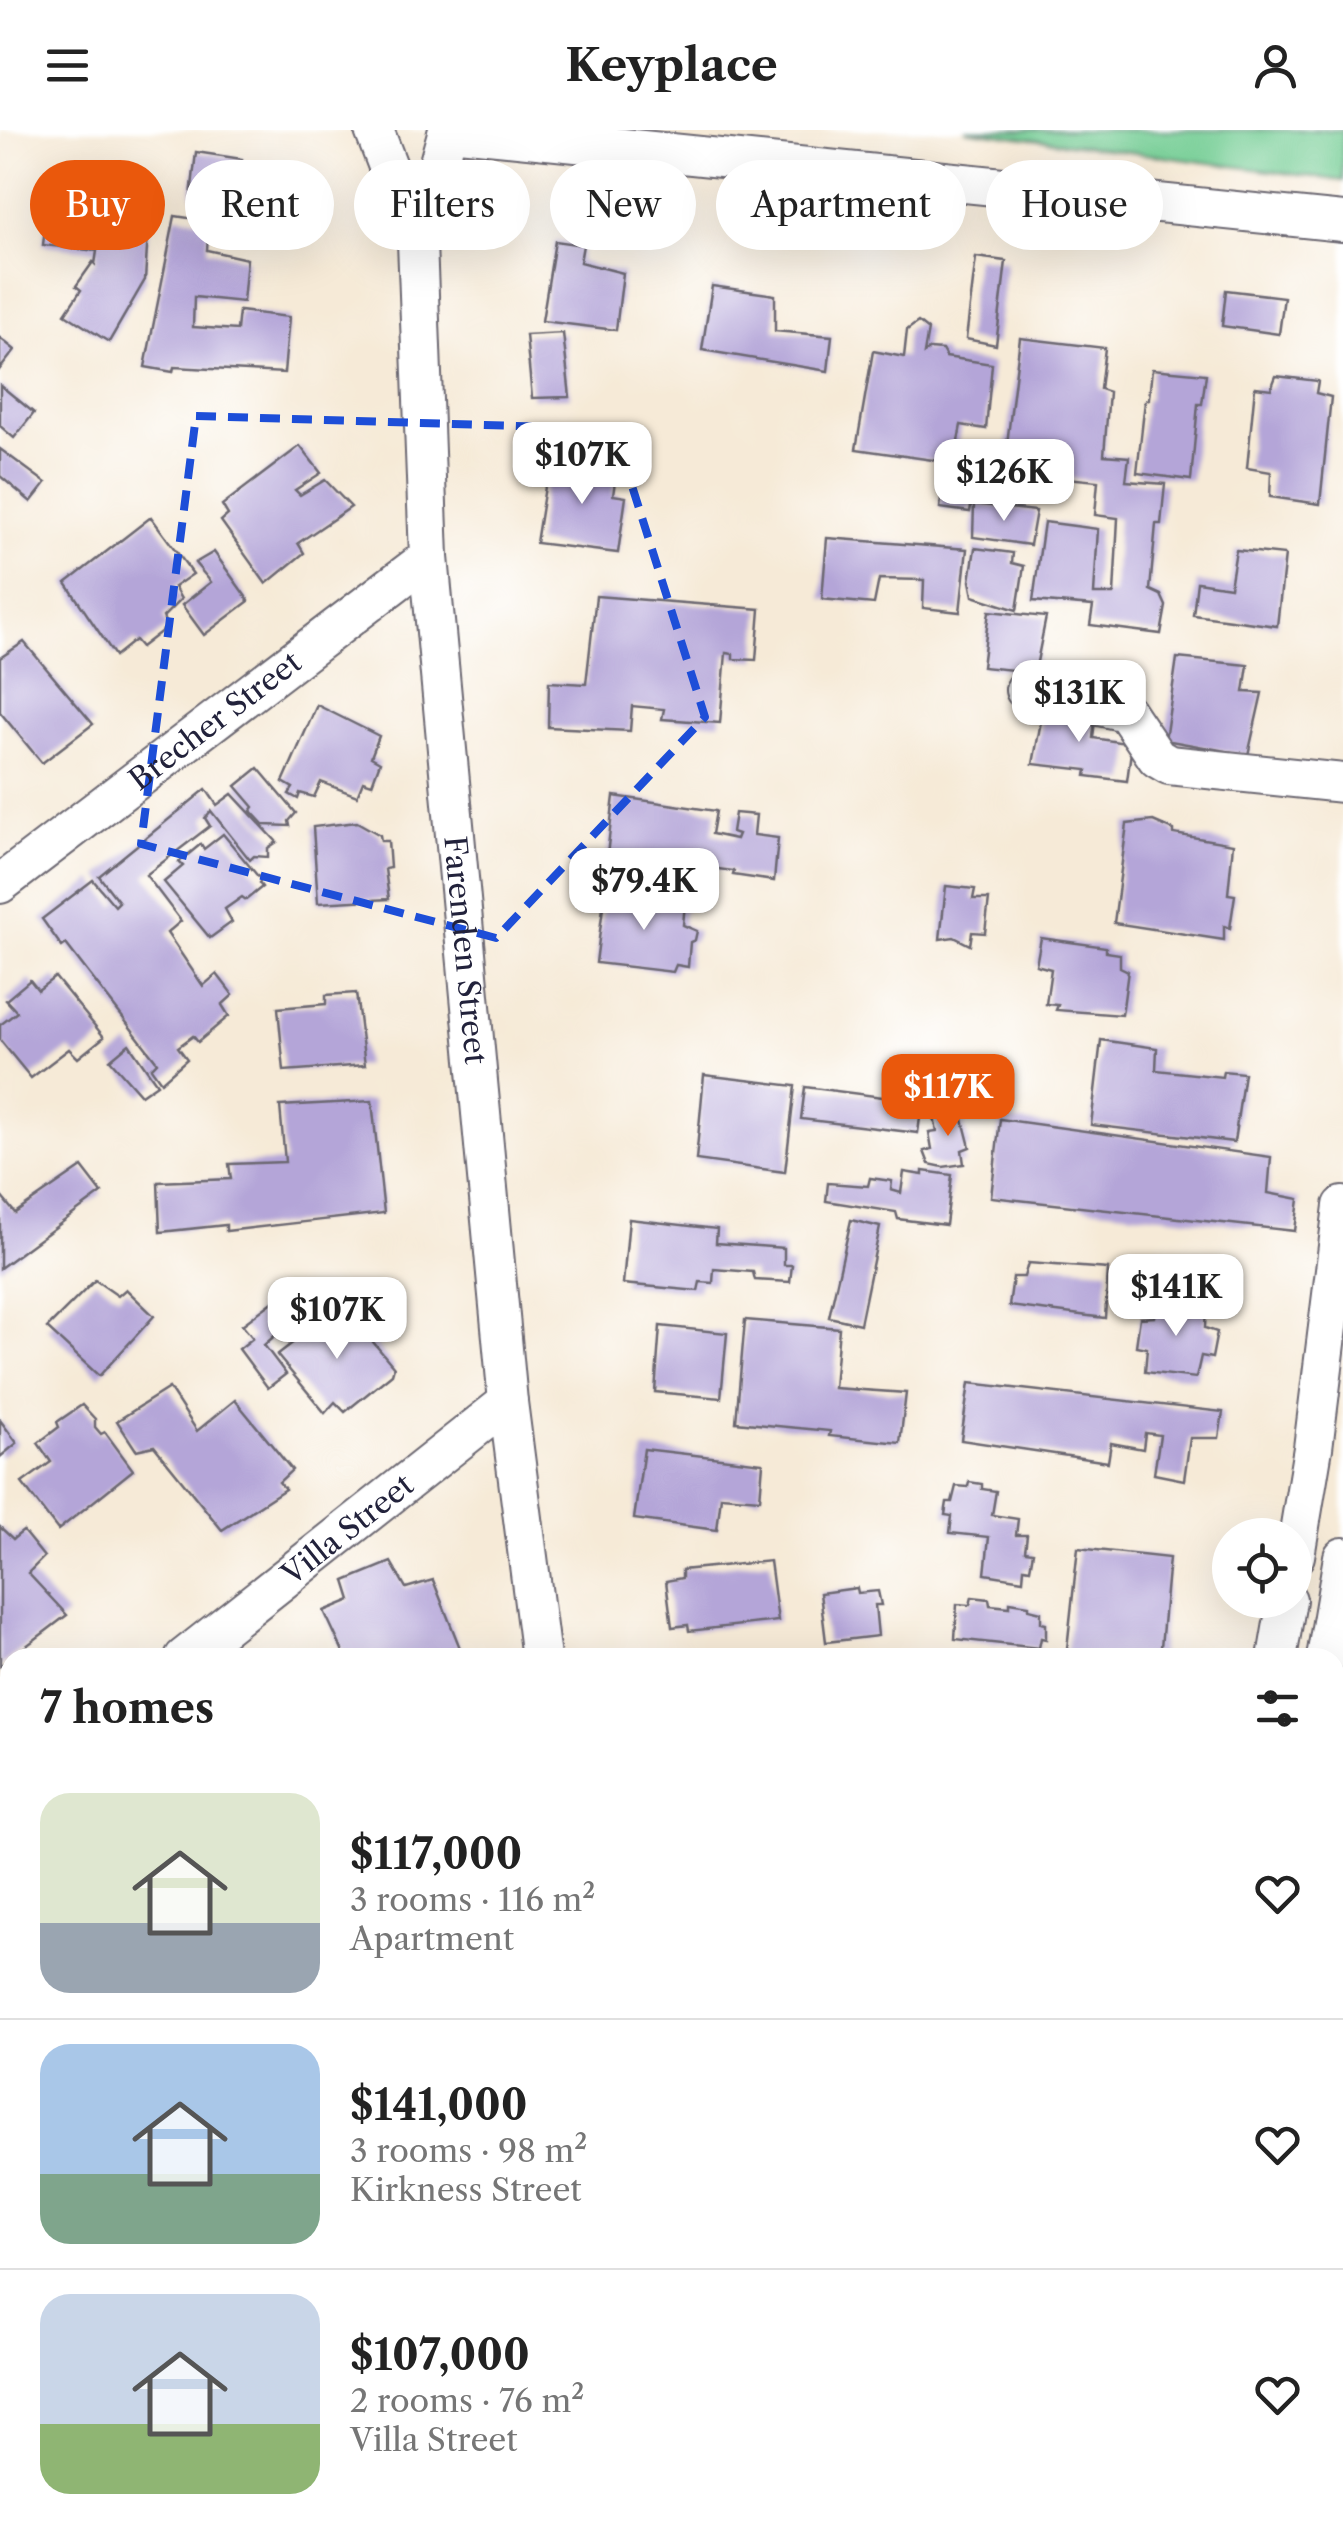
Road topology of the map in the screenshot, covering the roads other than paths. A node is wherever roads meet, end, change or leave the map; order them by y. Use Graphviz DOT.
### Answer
graph roads {
  1 [pos="374,130"];
  2 [pos="448,130"];
  3 [pos="386,160"];
  4 [pos="440,160"];
  5 [pos="1343,222"];
  6 [pos="417,250"];
  7 [pos="429,557"];
  8 [pos="1025,690"];
  9 [pos="1343,783"];
  10 [pos="0,884"];
  11 [pos="1343,1206"];
  12 [pos="1342,1218"];
  13 [pos="508,1402"];
  14 [pos="1301,1518"];
  15 [pos="1343,1557"];
  16 [pos="1285,1618"];
  17 [pos="197,1648"];
  18 [pos="539,1648"];
  19 [pos="1279,1648"];
  20 [pos="1328,1648"];
  1 -- 3 [label="street, Farenden Street"];
  2 -- 4 [label="street, Farenden Street"];
  2 -- 5 [label="street"];
  6 -- 7 [label="street, Farenden Street"];
  7 -- 10 [label="street, Brecher Street"];
  7 -- 13 [label="street, Farenden Street"];
  8 -- 9 [label="street"];
  11 -- 12 [label="street"];
  12 -- 14 [label="street"];
  13 -- 17 [label="street, Villa Street"];
  13 -- 18 [label="street, Farenden Street"];
  15 -- 20 [label="street"];
  16 -- 19 [label="street"];
}
